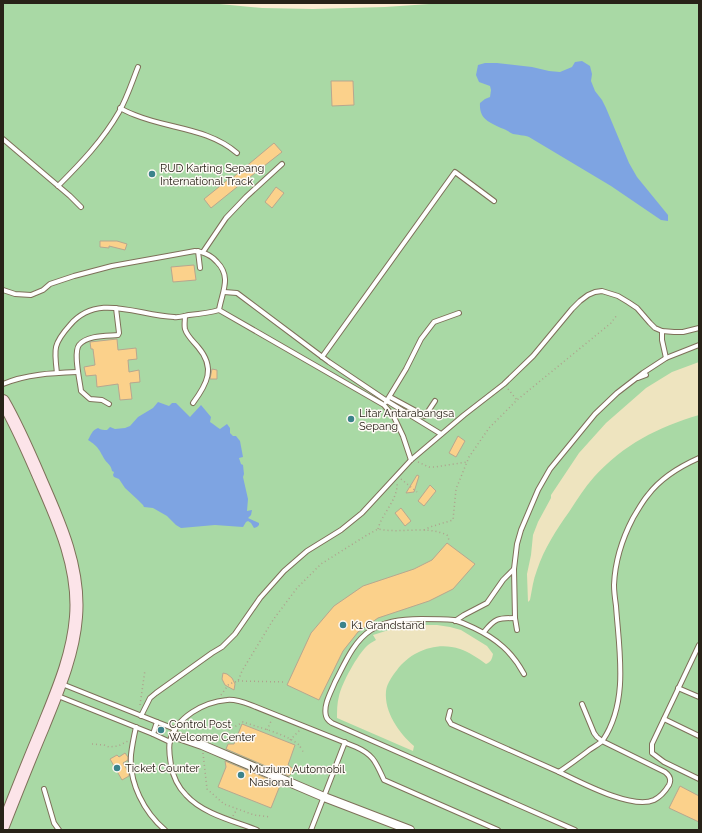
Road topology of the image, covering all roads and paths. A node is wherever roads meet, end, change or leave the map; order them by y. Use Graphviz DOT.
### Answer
graph roads {
  1 [pos="138,67"];
  2 [pos="120,108"];
  3 [pos="3,139"];
  4 [pos="236,153"];
  5 [pos="282,164"];
  6 [pos="58,186"];
  7 [pos="494,201"];
  8 [pos="81,207"];
  9 [pos="198,251"];
  10 [pos="203,252"];
  11 [pos="200,268"];
  12 [pos="3,290"];
  13 [pos="224,292"];
  14 [pos="116,308"];
  15 [pos="219,310"];
  16 [pos="459,313"];
  17 [pos="617,315"];
  18 [pos="185,316"];
  19 [pos="699,328"];
  20 [pos="662,331"];
  21 [pos="699,345"];
  22 [pos="322,357"];
  23 [pos="666,358"];
  24 [pos="78,372"];
  25 [pos="57,373"];
  26 [pos="646,375"];
  27 [pos="633,381"];
  28 [pos="3,384"];
  29 [pos="510,392"];
  30 [pos="388,399"];
  31 [pos="517,400"];
  32 [pos="3,401"];
  33 [pos="435,401"];
  34 [pos="193,403"];
  35 [pos="109,404"];
  36 [pos="384,405"];
  37 [pos="441,434"];
  38 [pos="699,458"];
  39 [pos="411,460"];
  40 [pos="467,462"];
  41 [pos="396,475"];
  42 [pos="550,475"];
  43 [pos="538,490"];
  44 [pos="417,492"];
  45 [pos="378,529"];
  46 [pos="424,530"];
  47 [pos="449,540"];
  48 [pos="514,569"];
  49 [pos="515,618"];
  50 [pos="455,620"];
  51 [pos="517,630"];
  52 [pos="484,632"];
  53 [pos="699,647"];
  54 [pos="145,670"];
  55 [pos="524,674"];
  56 [pos="238,681"];
  57 [pos="286,682"];
  58 [pos="60,683"];
  59 [pos="678,688"];
  60 [pos="56,695"];
  61 [pos="699,697"];
  62 [pos="216,702"];
  63 [pos="582,704"];
  64 [pos="140,705"];
  65 [pos="450,711"];
  66 [pos="274,714"];
  67 [pos="142,716"];
  68 [pos="664,720"];
  69 [pos="157,722"];
  70 [pos="304,726"];
  71 [pos="136,727"];
  72 [pos="267,730"];
  73 [pos="153,734"];
  74 [pos="173,735"];
  75 [pos="699,736"];
  76 [pos="290,740"];
  77 [pos="127,741"];
  78 [pos="602,741"];
  79 [pos="345,742"];
  80 [pos="92,744"];
  81 [pos="559,772"];
  82 [pos="699,779"];
  83 [pos="44,789"];
  84 [pos="324,797"];
  85 [pos="237,808"];
  86 [pos="232,821"];
  87 [pos="3,826"];
  88 [pos="59,830"];
  89 [pos="164,830"];
  90 [pos="257,830"];
  91 [pos="311,830"];
  92 [pos="410,830"];
  93 [pos="498,830"];
  94 [pos="575,830"];
  1 -- 2 [label="lane"];
  2 -- 4 [label="lane"];
  2 -- 6 [label="lane"];
  3 -- 6 [label="lane"];
  5 -- 10 [label="lane"];
  6 -- 8 [label="lane"];
  7 -- 22 [label="lane"];
  9 -- 10 [label="lane"];
  9 -- 11 [label="lane"];
  9 -- 12 [label="lane"];
  10 -- 13 [label="lane"];
  13 -- 15 [label="lane"];
  13 -- 22 [label="lane"];
  14 -- 18 [label="lane"];
  14 -- 24 [label="lane"];
  14 -- 25 [label="lane"];
  15 -- 18 [label="lane"];
  15 -- 36 [label="lane"];
  16 -- 30 [label="lane"];
  17 -- 31 [label="path"];
  18 -- 34 [label="lane"];
  19 -- 20 [label="lane"];
  20 -- 23 [label="lane"];
  20 -- 37 [label="lane"];
  21 -- 23 [label="lane"];
  22 -- 30 [label="lane"];
  23 -- 27 [label="lane"];
  24 -- 25 [label="lane"];
  24 -- 35 [label="lane"];
  25 -- 28 [label="lane"];
  26 -- 27 [label="lane"];
  27 -- 43 [label="lane"];
  29 -- 31 [label="path"];
  30 -- 33 [label="lane"];
  30 -- 36 [label="lane"];
  30 -- 37 [label="lane"];
  31 -- 40 [label="path"];
  32 -- 58 [label="street"];
  36 -- 39 [label="lane"];
  37 -- 39 [label="lane"];
  38 -- 78 [label="lane"];
  39 -- 40 [label="path"];
  39 -- 41 [label="lane"];
  40 -- 46 [label="path"];
  41 -- 44 [label="path"];
  41 -- 45 [label="path"];
  41 -- 67 [label="lane"];
  42 -- 43 [label="lane"];
  43 -- 48 [label="lane"];
  45 -- 46 [label="path"];
  45 -- 56 [label="path"];
  46 -- 47 [label="path"];
  48 -- 49 [label="lane"];
  48 -- 50 [label="lane"];
  49 -- 51 [label="lane"];
  49 -- 52 [label="lane"];
  50 -- 52 [label="lane"];
  50 -- 94 [label="lane"];
  52 -- 55 [label="lane"];
  53 -- 59 [label="lane"];
  54 -- 64 [label="path"];
  56 -- 57 [label="path"];
  56 -- 62 [label="path"];
  58 -- 60 [label="street"];
  58 -- 67 [label="lane"];
  59 -- 61 [label="lane"];
  59 -- 68 [label="lane"];
  60 -- 71 [label="lane"];
  60 -- 87 [label="street"];
  62 -- 66 [label="lane"];
  62 -- 74 [label="lane"];
  63 -- 78 [label="lane"];
  65 -- 81 [label="lane"];
  66 -- 70 [label="lane"];
  66 -- 72 [label="path"];
  67 -- 69 [label="lane"];
  68 -- 75 [label="lane"];
  68 -- 82 [label="lane"];
  69 -- 73 [label="lane"];
  69 -- 74 [label="lane"];
  70 -- 76 [label="path"];
  70 -- 79 [label="lane"];
  71 -- 73 [label="lane"];
  71 -- 89 [label="lane"];
  73 -- 74 [label="lane"];
  74 -- 84 [label="street"];
  74 -- 86 [label="lane"];
  77 -- 80 [label="path"];
  78 -- 81 [label="lane"];
  78 -- 81 [label="lane"];
  79 -- 84 [label="lane"];
  79 -- 93 [label="lane"];
  83 -- 88 [label="lane"];
  84 -- 91 [label="lane"];
  84 -- 92 [label="street"];
  85 -- 86 [label="path"];
  86 -- 90 [label="lane"];
}
